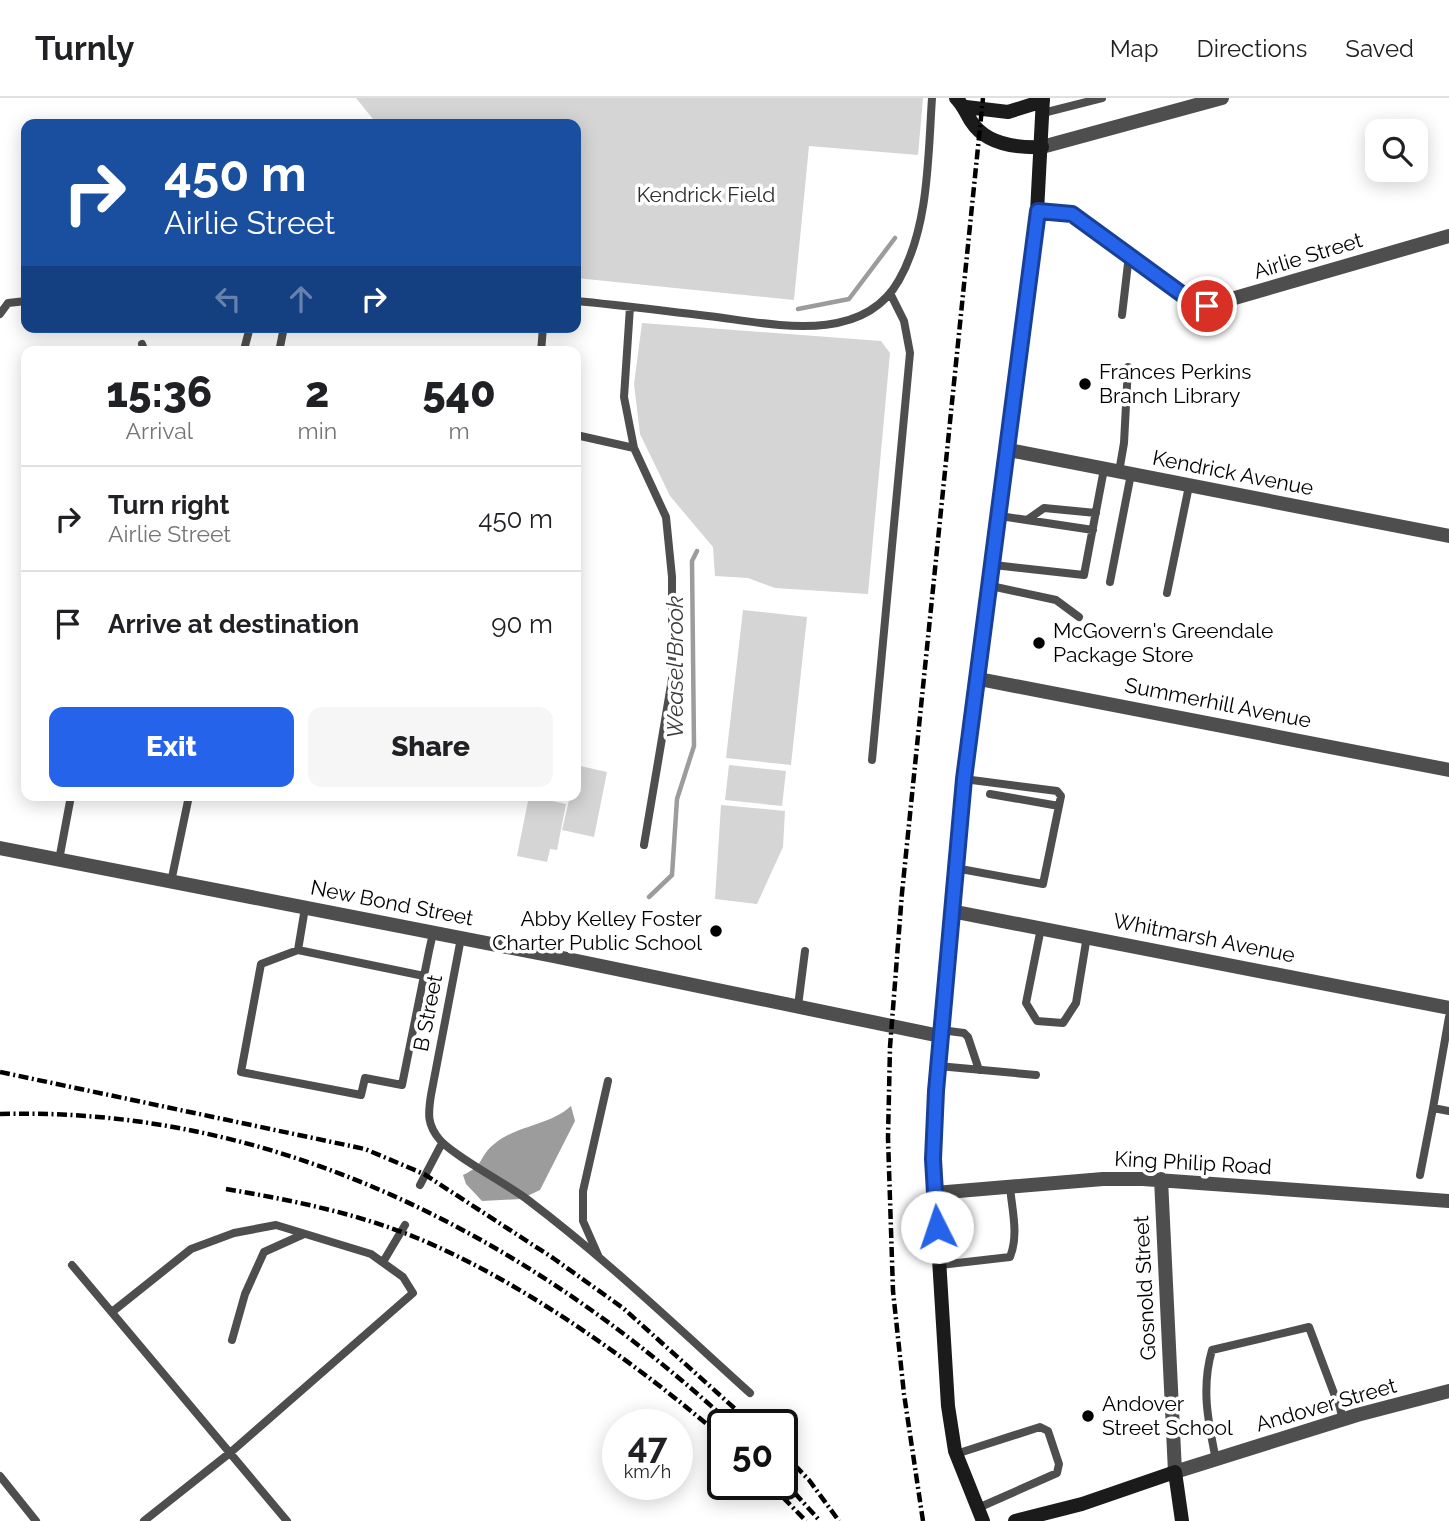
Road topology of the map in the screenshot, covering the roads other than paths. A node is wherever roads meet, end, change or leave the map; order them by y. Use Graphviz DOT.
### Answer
graph roads {
  1 [pos="932,98"];
  2 [pos="1101,98"];
  3 [pos="1222,98"];
  4 [pos="961,103"];
  5 [pos="1187,103"];
  6 [pos="1043,104"];
  7 [pos="1042,147"];
  8 [pos="1038,211"];
  9 [pos="1449,236"];
  10 [pos="1129,255"];
  11 [pos="890,293"];
  12 [pos="21,302"];
  13 [pos="581,302"];
  14 [pos="630,307"];
  15 [pos="0,314"];
  16 [pos="1122,315"];
  17 [pos="1128,367"];
  18 [pos="581,436"];
  19 [pos="634,448"];
  20 [pos="1009,450"];
  21 [pos="1118,472"];
  22 [pos="1189,486"];
  23 [pos="1096,513"];
  24 [pos="1000,516"];
  25 [pos="1027,520"];
  26 [pos="1093,530"];
  27 [pos="1449,536"];
  28 [pos="994,565"];
  29 [pos="1110,582"];
  30 [pos="991,586"];
  31 [pos="1167,593"];
  32 [pos="1079,617"];
  33 [pos="979,680"];
  34 [pos="872,760"];
  35 [pos="1449,770"];
  36 [pos="964,779"];
  37 [pos="990,794"];
  38 [pos="70,801"];
  39 [pos="187,801"];
  40 [pos="1059,806"];
  41 [pos="644,845"];
  42 [pos="0,848"];
  43 [pos="59,860"];
  44 [pos="956,869"];
  45 [pos="171,883"];
  46 [pos="305,908"];
  47 [pos="951,911"];
  48 [pos="1041,928"];
  49 [pos="433,933"];
  50 [pos="1087,936"];
  51 [pos="461,938"];
  52 [pos="298,950"];
  53 [pos="805,951"];
  54 [pos="424,976"];
  55 [pos="797,1006"];
  56 [pos="1449,1008"];
  57 [pos="1449,1017"];
  58 [pos="941,1033"];
  59 [pos="938,1066"];
  60 [pos="979,1070"];
  61 [pos="1036,1075"];
  62 [pos="608,1081"];
  63 [pos="1433,1108"];
  64 [pos="1449,1111"];
  65 [pos="442,1143"];
  66 [pos="1420,1175"];
  67 [pos="1161,1179"];
  68 [pos="420,1185"];
  69 [pos="1010,1186"];
  70 [pos="935,1193"];
  71 [pos="1449,1201"];
  72 [pos="405,1224"];
  73 [pos="304,1234"];
  74 [pos="599,1258"];
  75 [pos="383,1262"];
  76 [pos="72,1265"];
  77 [pos="940,1265"];
  78 [pos="112,1312"];
  79 [pos="232,1340"];
  80 [pos="1449,1391"];
  81 [pos="750,1392"];
  82 [pos="1344,1420"];
  83 [pos="231,1452"];
  84 [pos="956,1454"];
  85 [pos="1216,1460"];
  86 [pos="1175,1472"];
  87 [pos="0,1476"];
  88 [pos="984,1517"];
  89 [pos="36,1521"];
  90 [pos="144,1521"];
  91 [pos="288,1521"];
  92 [pos="1015,1521"];
  93 [pos="1182,1521"];
  1 -- 11 [label="lane"];
  2 -- 6 [label="lane"];
  3 -- 5 [label="street"];
  4 -- 6 [label="main road"];
  4 -- 7 [label="main road"];
  5 -- 7 [label="street"];
  6 -- 7 [label="main road"];
  7 -- 8 [label="main road"];
  8 -- 10 [label="street, Airlie Street"];
  8 -- 20 [label="main road"];
  9 -- 10 [label="street, Airlie Street"];
  10 -- 16 [label="lane"];
  11 -- 14 [label="lane"];
  11 -- 34 [label="lane"];
  12 -- 15 [label="lane"];
  13 -- 14 [label="lane"];
  14 -- 19 [label="lane"];
  17 -- 21 [label="lane"];
  18 -- 19 [label="lane"];
  19 -- 41 [label="lane"];
  20 -- 21 [label="street, Kendrick Avenue"];
  20 -- 24 [label="main road"];
  21 -- 22 [label="street, Kendrick Avenue"];
  21 -- 23 [label="lane"];
  21 -- 29 [label="lane"];
  22 -- 27 [label="street, Kendrick Avenue"];
  22 -- 31 [label="lane"];
  23 -- 25 [label="lane"];
  23 -- 26 [label="lane"];
  24 -- 25 [label="lane"];
  24 -- 28 [label="main road"];
  25 -- 26 [label="lane"];
  26 -- 28 [label="lane"];
  28 -- 30 [label="main road"];
  30 -- 32 [label="lane"];
  30 -- 33 [label="main road"];
  33 -- 35 [label="street, Summerhill Avenue"];
  33 -- 36 [label="main road"];
  36 -- 40 [label="lane"];
  36 -- 44 [label="main road"];
  37 -- 40 [label="lane"];
  38 -- 43 [label="lane"];
  39 -- 45 [label="lane"];
  40 -- 44 [label="lane"];
  42 -- 43 [label="street, New Bond Street"];
  43 -- 45 [label="street, New Bond Street"];
  44 -- 47 [label="main road"];
  45 -- 46 [label="street, New Bond Street"];
  46 -- 49 [label="street, New Bond Street"];
  46 -- 52 [label="lane"];
  47 -- 48 [label="street, Whitmarsh Avenue"];
  47 -- 58 [label="main road"];
  48 -- 50 [label="street, Whitmarsh Avenue"];
  48 -- 50 [label="lane"];
  49 -- 51 [label="street, New Bond Street"];
  49 -- 54 [label="lane"];
  50 -- 56 [label="street, Whitmarsh Avenue"];
  51 -- 55 [label="street, New Bond Street"];
  51 -- 65 [label="lane, B Street"];
  52 -- 54 [label="lane"];
  52 -- 54 [label="lane"];
  53 -- 55 [label="lane"];
  55 -- 58 [label="street, New Bond Street"];
  57 -- 63 [label="lane"];
  58 -- 59 [label="main road"];
  58 -- 60 [label="lane"];
  59 -- 60 [label="lane"];
  59 -- 70 [label="main road"];
  60 -- 61 [label="lane"];
  62 -- 74 [label="lane"];
  63 -- 64 [label="lane"];
  63 -- 66 [label="lane"];
  65 -- 68 [label="lane"];
  65 -- 74 [label="lane"];
  67 -- 69 [label="street, King Philip Road"];
  67 -- 71 [label="street, King Philip Road"];
  67 -- 86 [label="street, Gosnold Street"];
  69 -- 70 [label="street, King Philip Road"];
  69 -- 77 [label="lane"];
  70 -- 77 [label="main road"];
  72 -- 75 [label="lane"];
  73 -- 75 [label="lane"];
  73 -- 78 [label="lane"];
  73 -- 79 [label="lane"];
  74 -- 81 [label="lane"];
  75 -- 83 [label="lane"];
  76 -- 78 [label="lane"];
  77 -- 84 [label="main road"];
  78 -- 83 [label="lane"];
  80 -- 82 [label="street, Andover Street"];
  82 -- 85 [label="street, Andover Street"];
  82 -- 85 [label="lane"];
  83 -- 90 [label="lane"];
  83 -- 91 [label="lane"];
  84 -- 88 [label="main road"];
  84 -- 88 [label="lane"];
  85 -- 86 [label="street, Andover Street"];
  86 -- 92 [label="main road, Andover Street"];
  86 -- 93 [label="main road, Gosnold Street"];
  87 -- 89 [label="lane"];
}
